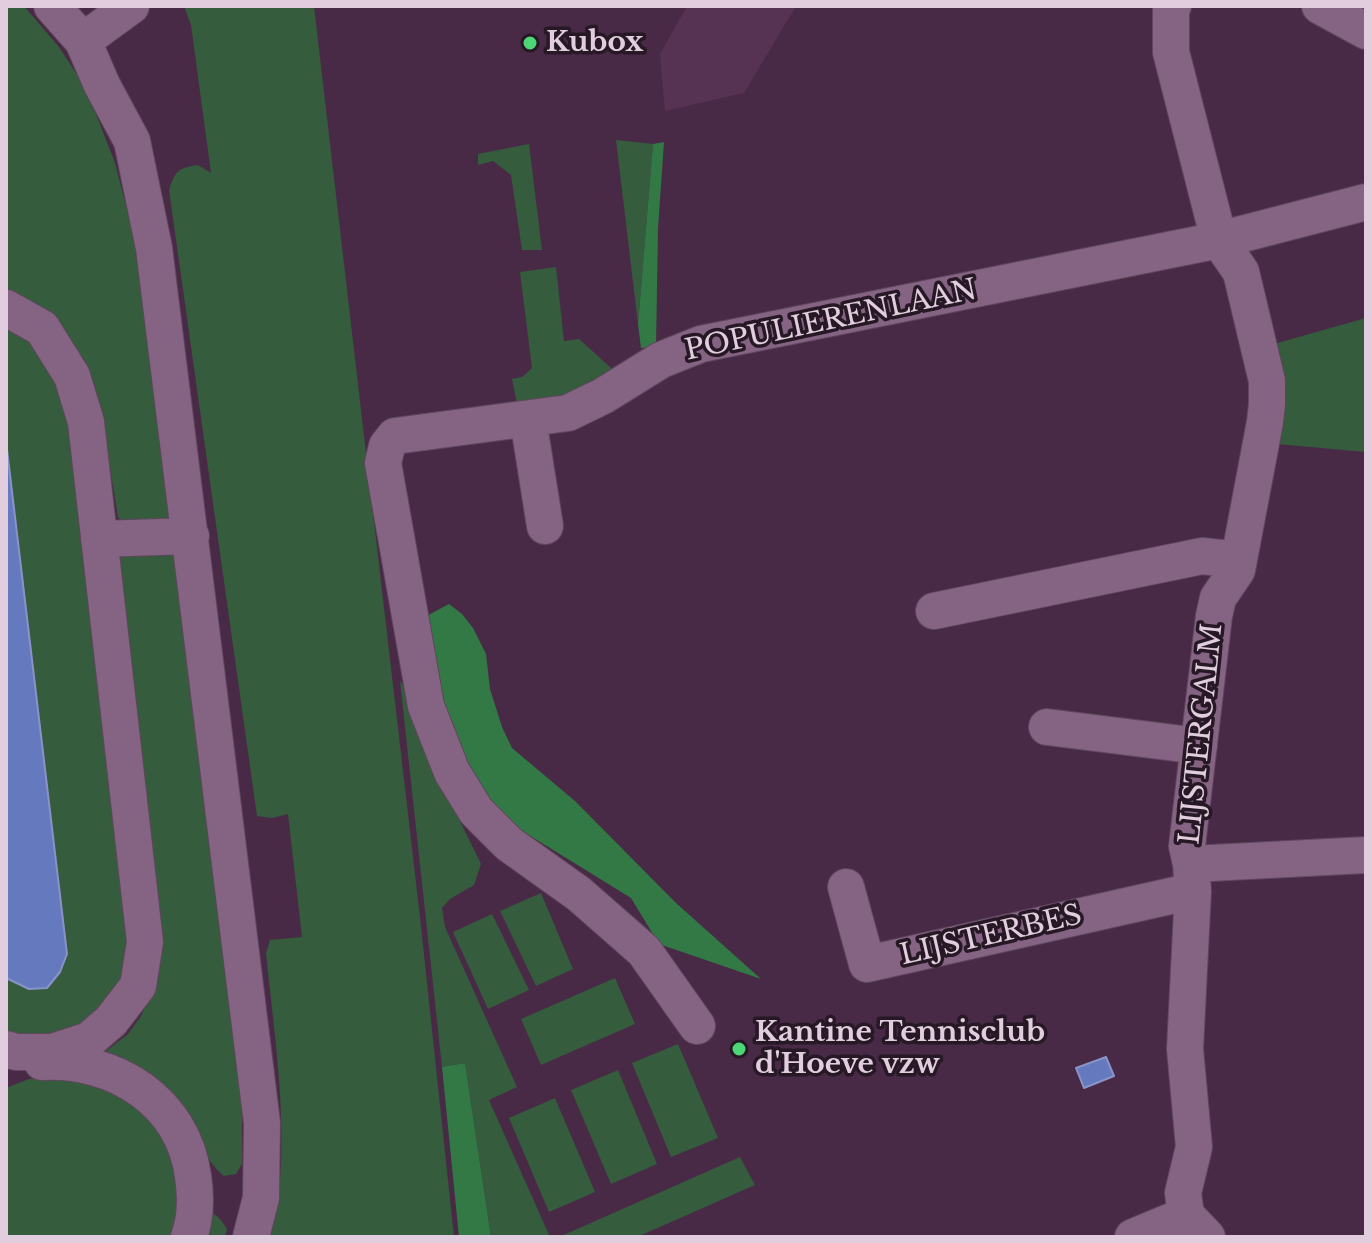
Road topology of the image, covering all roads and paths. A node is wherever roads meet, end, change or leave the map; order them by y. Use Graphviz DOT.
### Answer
graph roads {
  1 [pos="52,6"];
  2 [pos="131,6"];
  3 [pos="1173,6"];
  4 [pos="1320,6"];
  5 [pos="1366,31"];
  6 [pos="83,41"];
  7 [pos="1362,204"];
  8 [pos="1219,240"];
  9 [pos="6,308"];
  10 [pos="528,419"];
  11 [pos="545,526"];
  12 [pos="191,536"];
  13 [pos="99,539"];
  14 [pos="1239,560"];
  15 [pos="934,611"];
  16 [pos="1047,727"];
  17 [pos="1199,746"];
  18 [pos="1366,855"];
  19 [pos="1192,877"];
  20 [pos="846,887"];
  21 [pos="697,1026"];
  22 [pos="6,1049"];
  23 [pos="6,1072"];
  24 [pos="1196,1226"];
  25 [pos="189,1237"];
  26 [pos="251,1237"];
  27 [pos="1133,1237"];
  1 -- 6 [label="street"];
  2 -- 6 [label="street"];
  3 -- 8 [label="street, LIJSTERGALM"];
  4 -- 5 [label="street"];
  6 -- 12 [label="street"];
  7 -- 8 [label="street"];
  8 -- 10 [label="street, POPULIERENLAAN"];
  8 -- 14 [label="street, LIJSTERGALM"];
  9 -- 13 [label="street"];
  10 -- 11 [label="street"];
  10 -- 21 [label="street, POPULIERENLAAN"];
  12 -- 13 [label="street"];
  12 -- 26 [label="street"];
  13 -- 22 [label="street"];
  14 -- 15 [label="street"];
  14 -- 17 [label="street, LIJSTERGALM"];
  16 -- 17 [label="street"];
  17 -- 19 [label="street, LIJSTERGALM"];
  18 -- 19 [label="street"];
  19 -- 20 [label="street, LIJSTERBES"];
  19 -- 24 [label="street, LIJSTERGALM"];
  23 -- 25 [label="street"];
  24 -- 27 [label="street"];
}
